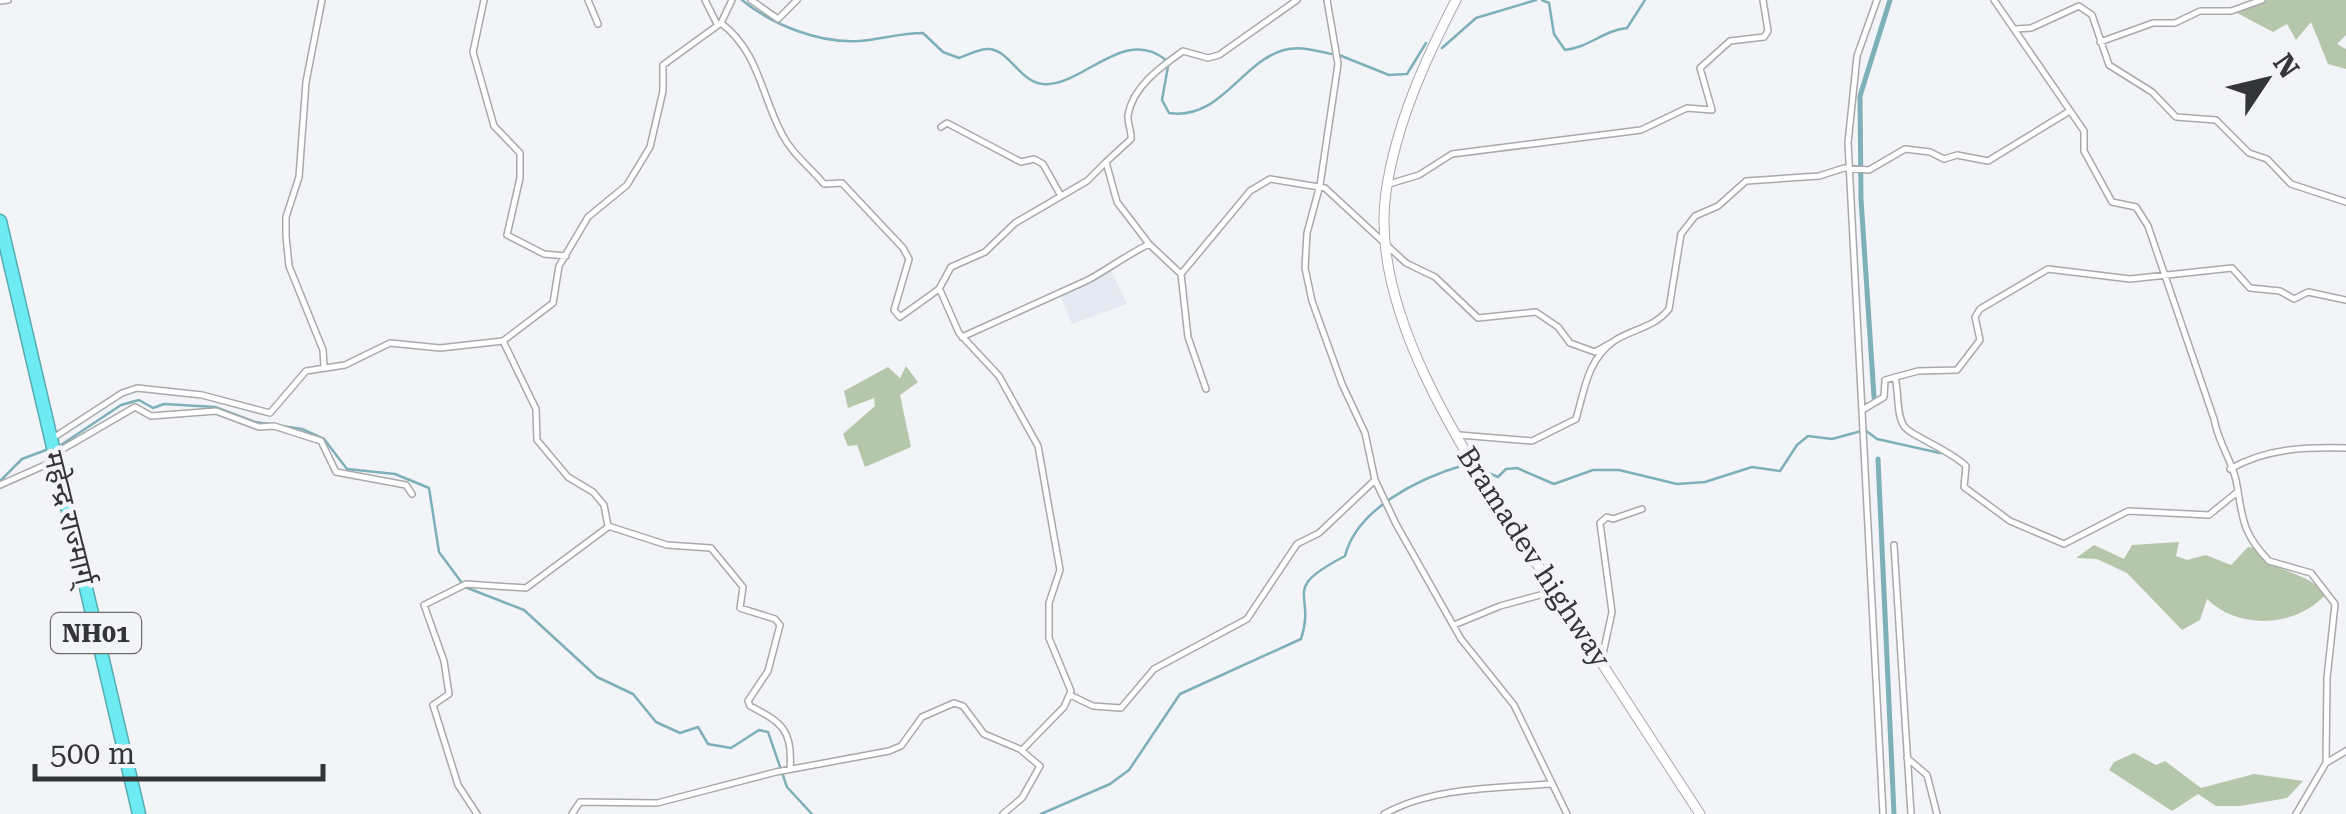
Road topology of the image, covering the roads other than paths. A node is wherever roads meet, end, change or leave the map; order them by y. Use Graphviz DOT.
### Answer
graph roads {
  1 [pos="8,0"];
  2 [pos="322,0"];
  3 [pos="484,0"];
  4 [pos="588,0"];
  5 [pos="705,0"];
  6 [pos="732,0"];
  7 [pos="750,0"];
  8 [pos="797,0"];
  9 [pos="1297,0"];
  10 [pos="1327,0"];
  11 [pos="1456,0"];
  12 [pos="1764,0"];
  13 [pos="1877,0"];
  14 [pos="1994,0"];
  15 [pos="2262,0"];
  16 [pos="0,1"];
  17 [pos="598,24"];
  18 [pos="719,24"];
  19 [pos="2015,28"];
  20 [pos="2100,42"];
  21 [pos="2068,112"];
  22 [pos="941,127"];
  23 [pos="1106,162"];
  24 [pos="1854,169"];
  25 [pos="1388,184"];
  26 [pos="1320,185"];
  27 [pos="1062,196"];
  28 [pos="2346,202"];
  29 [pos="0,221"];
  30 [pos="1388,243"];
  31 [pos="1149,244"];
  32 [pos="566,256"];
  33 [pos="1181,274"];
  34 [pos="2165,278"];
  35 [pos="939,289"];
  36 [pos="2346,300"];
  37 [pos="962,337"];
  38 [pos="502,341"];
  39 [pos="1611,343"];
  40 [pos="324,366"];
  41 [pos="1894,377"];
  42 [pos="1206,389"];
  43 [pos="1863,409"];
  44 [pos="1456,434"];
  45 [pos="2346,448"];
  46 [pos="52,450"];
  47 [pos="2230,469"];
  48 [pos="1375,480"];
  49 [pos="0,485"];
  50 [pos="2236,493"];
  51 [pos="412,494"];
  52 [pos="1642,509"];
  53 [pos="608,526"];
  54 [pos="1894,545"];
  55 [pos="1555,591"];
  56 [pos="1453,626"];
  57 [pos="1601,663"];
  58 [pos="1070,696"];
  59 [pos="1022,750"];
  60 [pos="2346,751"];
  61 [pos="1907,758"];
  62 [pos="2326,763"];
  63 [pos="790,769"];
  64 [pos="1550,784"];
  65 [pos="140,814"];
  66 [pos="477,814"];
  67 [pos="572,814"];
  68 [pos="1003,814"];
  69 [pos="1384,814"];
  70 [pos="1567,814"];
  71 [pos="1700,814"];
  72 [pos="1883,814"];
  73 [pos="1911,814"];
  74 [pos="1937,814"];
  75 [pos="2296,814"];
  1 -- 16 [label="street"];
  2 -- 40 [label="street"];
  3 -- 32 [label="street"];
  4 -- 17 [label="street"];
  5 -- 18 [label="street"];
  6 -- 18 [label="street"];
  7 -- 8 [label="street"];
  9 -- 23 [label="street"];
  10 -- 26 [label="street"];
  11 -- 25 [label="street, Bramadev highway"];
  12 -- 25 [label="street"];
  13 -- 24 [label="street"];
  14 -- 19 [label="street"];
  15 -- 20 [label="street"];
  18 -- 32 [label="street"];
  18 -- 35 [label="street"];
  19 -- 20 [label="street"];
  19 -- 21 [label="street"];
  20 -- 28 [label="street"];
  21 -- 24 [label="street"];
  21 -- 34 [label="street"];
  22 -- 27 [label="street"];
  23 -- 27 [label="street"];
  23 -- 31 [label="street"];
  24 -- 39 [label="street"];
  24 -- 43 [label="street"];
  25 -- 30 [label="street, Bramadev highway"];
  26 -- 30 [label="street"];
  26 -- 33 [label="street"];
  26 -- 48 [label="street"];
  27 -- 35 [label="street"];
  29 -- 46 [label="highway, महेन्द्र राज्मार्ग् / NH01"];
  30 -- 39 [label="street"];
  30 -- 44 [label="street, Bramadev highway"];
  31 -- 33 [label="street"];
  31 -- 37 [label="street"];
  32 -- 38 [label="street"];
  33 -- 42 [label="street"];
  34 -- 36 [label="street"];
  34 -- 41 [label="street"];
  34 -- 47 [label="street"];
  35 -- 37 [label="street"];
  37 -- 58 [label="street"];
  38 -- 40 [label="street"];
  38 -- 53 [label="street"];
  39 -- 44 [label="street"];
  40 -- 46 [label="street"];
  41 -- 43 [label="street"];
  41 -- 50 [label="street"];
  43 -- 72 [label="street"];
  44 -- 55 [label="street, Bramadev highway"];
  45 -- 47 [label="street"];
  46 -- 49 [label="street"];
  46 -- 51 [label="street"];
  46 -- 65 [label="highway, महेन्द्र राज्मार्ग् / NH01"];
  47 -- 50 [label="street"];
  48 -- 56 [label="street"];
  48 -- 58 [label="street"];
  50 -- 62 [label="street"];
  52 -- 57 [label="street"];
  53 -- 63 [label="street"];
  53 -- 66 [label="street"];
  54 -- 61 [label="street"];
  55 -- 56 [label="street"];
  55 -- 57 [label="street, Bramadev highway"];
  56 -- 64 [label="street"];
  57 -- 71 [label="street, Bramadev highway"];
  58 -- 59 [label="street"];
  59 -- 63 [label="street"];
  59 -- 68 [label="street"];
  60 -- 62 [label="street"];
  61 -- 73 [label="street"];
  61 -- 74 [label="street"];
  62 -- 75 [label="street"];
  63 -- 67 [label="street"];
  64 -- 69 [label="street"];
  64 -- 70 [label="street"];
}
